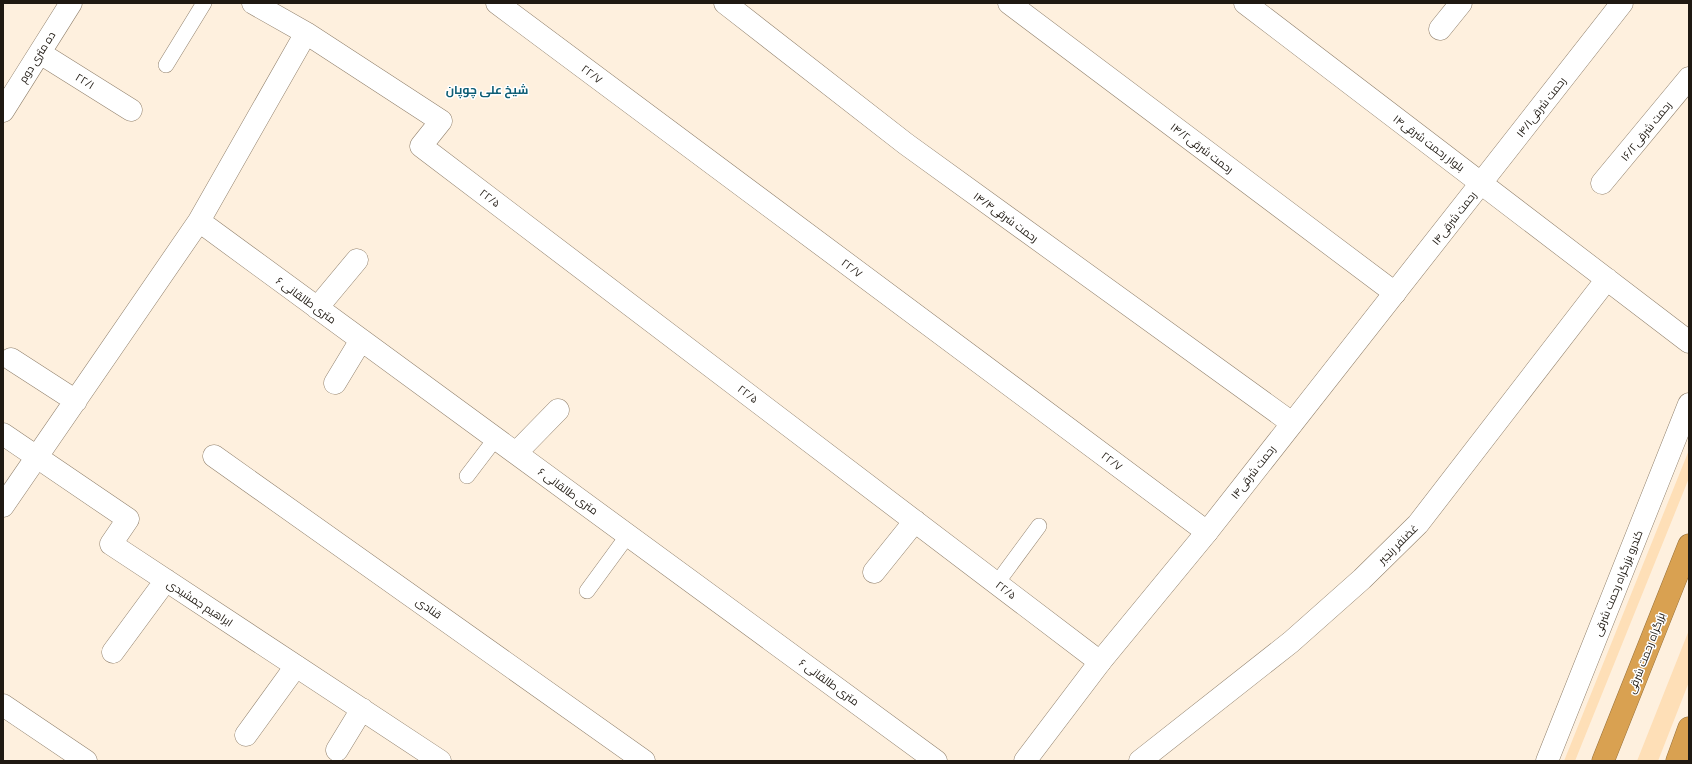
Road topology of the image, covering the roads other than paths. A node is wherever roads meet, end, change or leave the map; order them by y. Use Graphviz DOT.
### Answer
graph roads {
  1 [pos="72,3"];
  2 [pos="204,3"];
  3 [pos="253,3"];
  4 [pos="497,3"];
  5 [pos="725,3"];
  6 [pos="1009,3"];
  7 [pos="1245,3"];
  8 [pos="1461,3"];
  9 [pos="1622,3"];
  10 [pos="1440,29"];
  11 [pos="306,33"];
  12 [pos="40,53"];
  13 [pos="166,65"];
  14 [pos="1689,78"];
  15 [pos="131,110"];
  16 [pos="3,111"];
  17 [pos="1481,183"];
  18 [pos="1602,183"];
  19 [pos="198,221"];
  20 [pos="357,260"];
  21 [pos="1608,280"];
  22 [pos="1395,293"];
  23 [pos="317,308"];
  24 [pos="361,340"];
  25 [pos="1689,342"];
  26 [pos="10,359"];
  27 [pos="335,383"];
  28 [pos="76,400"];
  29 [pos="1689,404"];
  30 [pos="558,410"];
  31 [pos="1292,423"];
  32 [pos="3,434"];
  33 [pos="496,438"];
  34 [pos="516,453"];
  35 [pos="214,456"];
  36 [pos="36,457"];
  37 [pos="467,476"];
  38 [pos="3,506"];
  39 [pos="915,521"];
  40 [pos="1039,526"];
  41 [pos="1206,532"];
  42 [pos="628,535"];
  43 [pos="1689,545"];
  44 [pos="874,572"];
  45 [pos="166,580"];
  46 [pos="997,583"];
  47 [pos="587,591"];
  48 [pos="114,652"];
  49 [pos="1100,662"];
  50 [pos="296,666"];
  51 [pos="3,705"];
  52 [pos="362,710"];
  53 [pos="1689,728"];
  54 [pos="246,735"];
  55 [pos="337,750"];
  56 [pos="417,754"];
  57 [pos="1028,760"];
  58 [pos="86,761"];
  59 [pos="440,761"];
  60 [pos="644,761"];
  61 [pos="936,761"];
  62 [pos="1140,761"];
  63 [pos="1547,761"];
  64 [pos="1603,761"];
  65 [pos="1677,761"];
  1 -- 12 [label="street, ده متری دوم"];
  2 -- 13 [label="lane"];
  3 -- 11 [label="street"];
  4 -- 41 [label="street, ۲۲/۷"];
  5 -- 31 [label="street, ۱۴/۴رحمت شرقی"];
  6 -- 22 [label="street, ۱۴/۲رحمت شرقی"];
  7 -- 17 [label="street, بلوار رحمت شرقی۱۴"];
  8 -- 10 [label="street"];
  9 -- 17 [label="street, ۱۴/۱رحمت شرقی"];
  11 -- 19 [label="street"];
  11 -- 39 [label="street, ۲۲/۵"];
  12 -- 15 [label="street, ۲۲/۱"];
  12 -- 16 [label="street, ده متری دوم"];
  14 -- 18 [label="street, ۱۶/۲رحمت شرقی"];
  17 -- 21 [label="street, بلوار رحمت شرقی۱۴"];
  17 -- 22 [label="street, ۱۴رحمت شرقی"];
  19 -- 23 [label="street, ۶ متری طالقانی"];
  19 -- 28 [label="street"];
  20 -- 23 [label="street"];
  21 -- 25 [label="street, بلوار رحمت شرقی۱۴"];
  21 -- 62 [label="street, غضنفر رنجبر"];
  22 -- 31 [label="street, ۱۴رحمت شرقی"];
  23 -- 24 [label="street, ۶ متری طالقانی"];
  24 -- 27 [label="street"];
  24 -- 33 [label="street, ۶ متری طالقانی"];
  26 -- 28 [label="street"];
  28 -- 36 [label="street"];
  29 -- 63 [label="street, کندرو بزرگراه رحمت شرقی"];
  30 -- 34 [label="street"];
  31 -- 41 [label="street, ۱۴رحمت شرقی"];
  32 -- 36 [label="street, ابراهیم جمشیدی"];
  33 -- 34 [label="street, ۶ متری طالقانی"];
  33 -- 37 [label="lane"];
  34 -- 42 [label="street, ۶ متری طالقانی"];
  35 -- 60 [label="street, قنادی"];
  36 -- 38 [label="street"];
  36 -- 45 [label="street, ابراهیم جمشیدی"];
  39 -- 44 [label="street"];
  39 -- 46 [label="street, ۲۲/۵"];
  40 -- 46 [label="lane"];
  41 -- 49 [label="street, ۱۴رحمت شرقی"];
  42 -- 47 [label="lane"];
  42 -- 61 [label="street, ۶ متری طالقانی"];
  43 -- 64 [label="highway, بزرگراه رحمت شرقی"];
  45 -- 48 [label="street"];
  45 -- 50 [label="street, ابراهیم جمشیدی"];
  46 -- 49 [label="street, ۲۲/۵"];
  49 -- 57 [label="street, ۱۴رحمت شرقی"];
  50 -- 52 [label="street, ابراهیم جمشیدی"];
  50 -- 54 [label="street"];
  51 -- 58 [label="street"];
  52 -- 55 [label="street"];
  52 -- 56 [label="street, ابراهیم جمشیدی"];
  53 -- 65 [label="highway"];
  56 -- 59 [label="street, ابراهیم جمشیدی"];
}
